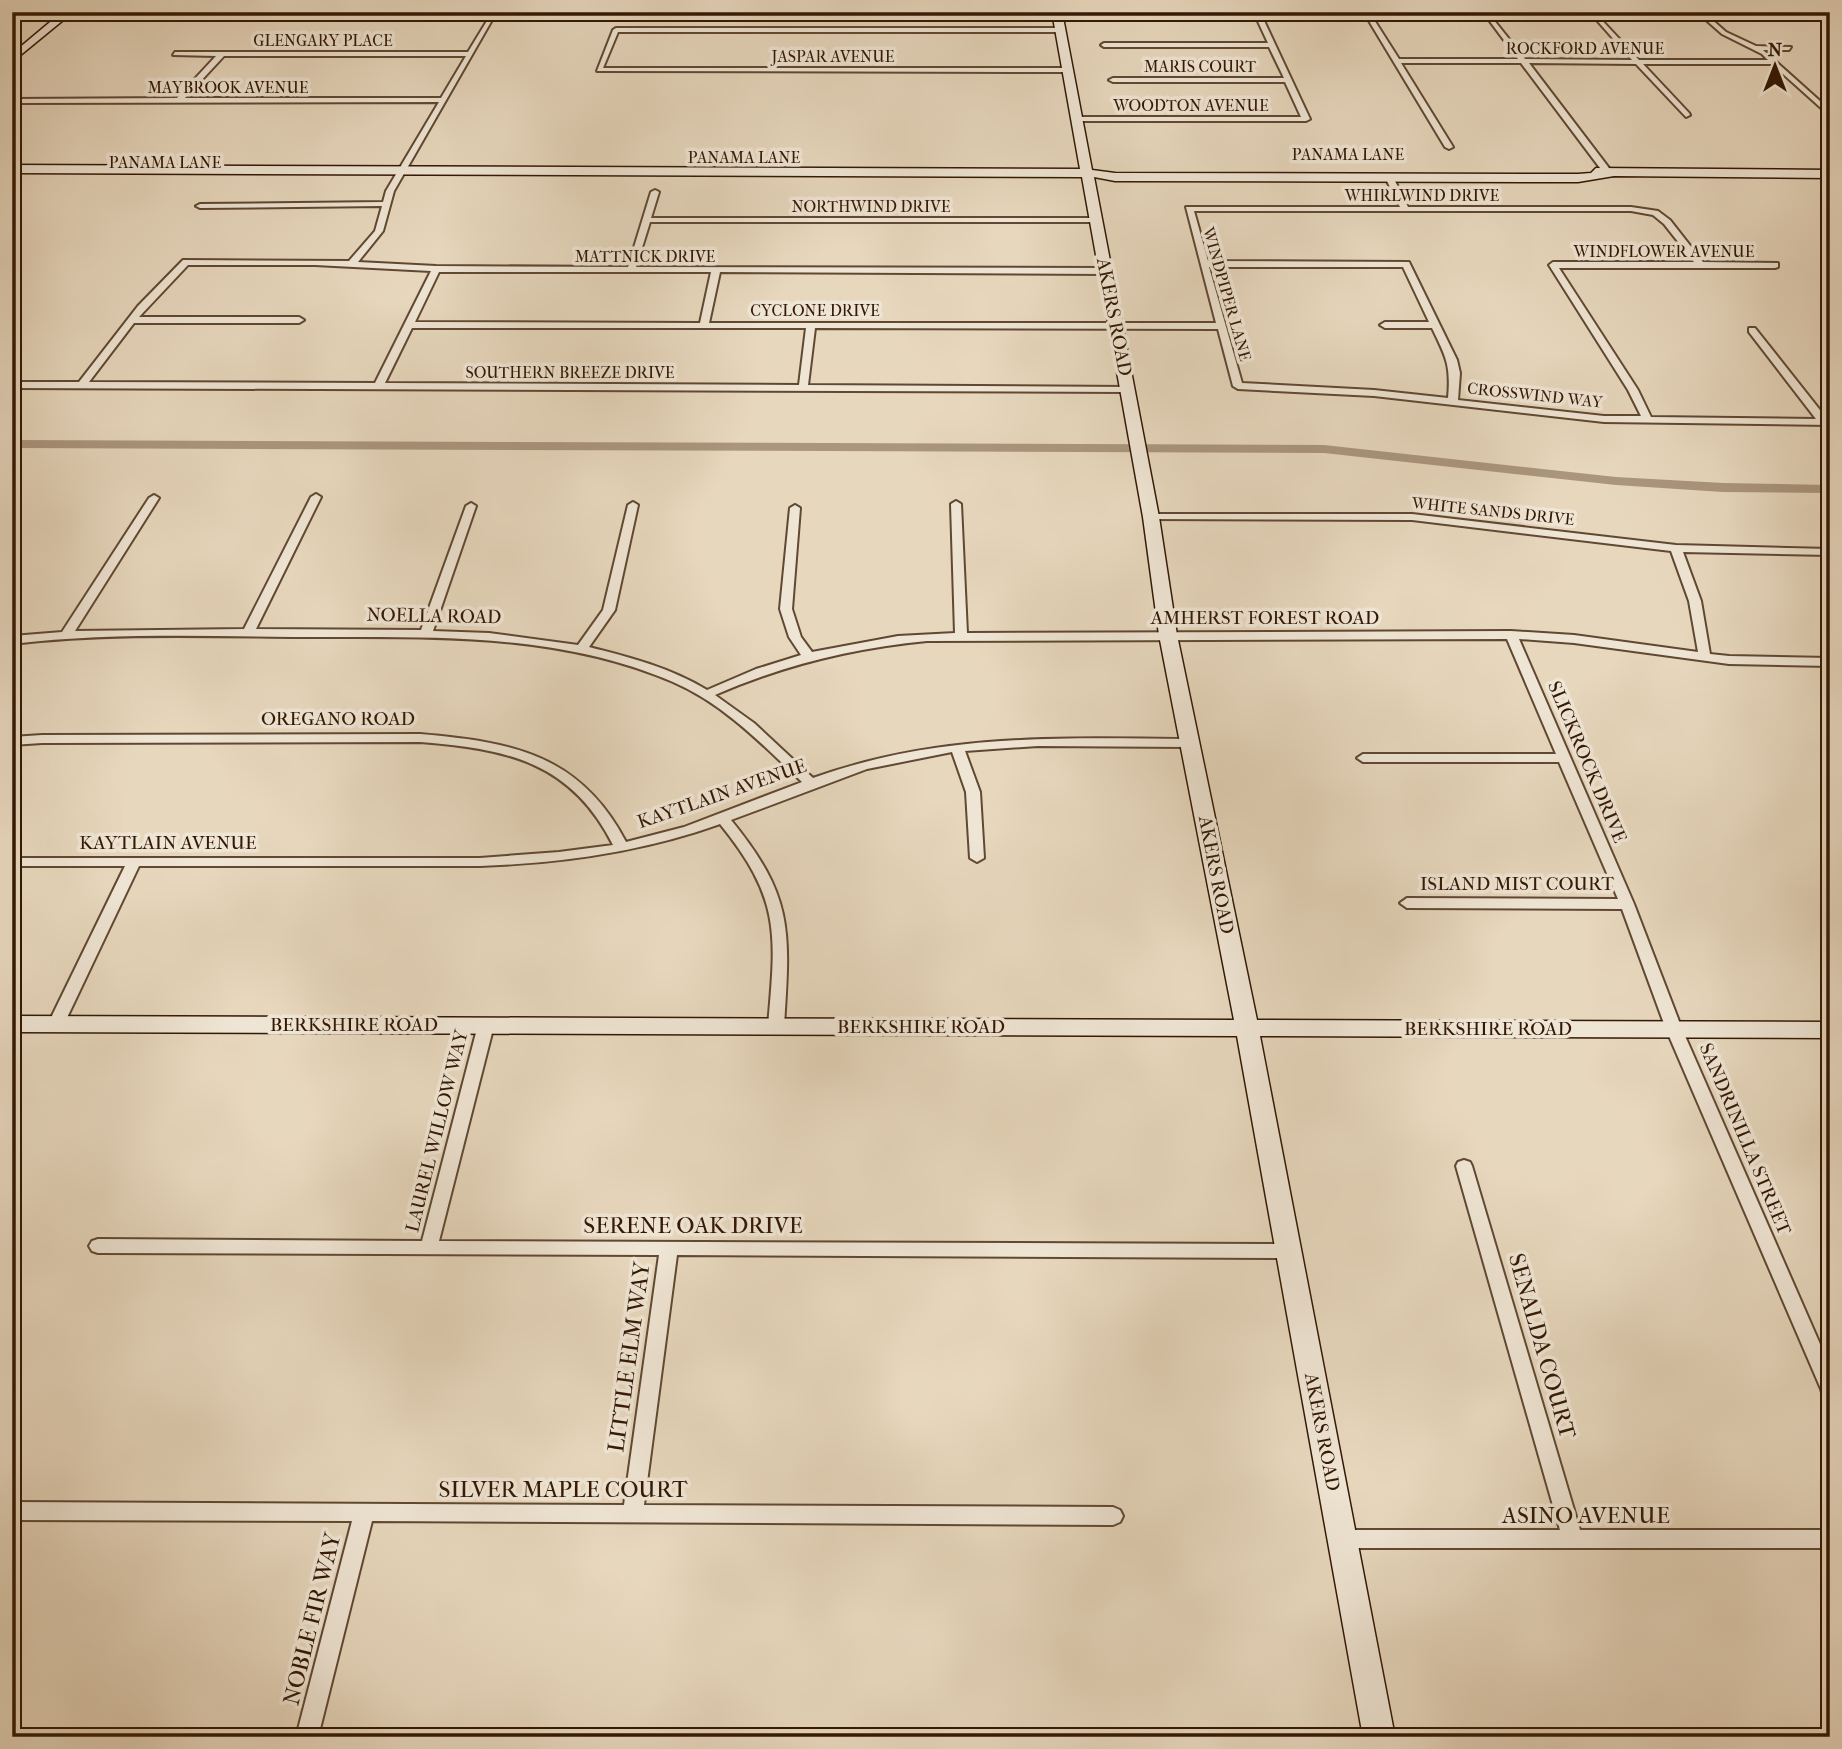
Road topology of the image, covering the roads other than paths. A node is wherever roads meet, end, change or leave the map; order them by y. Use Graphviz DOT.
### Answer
graph roads {
  1 [pos="66,13"];
  2 [pos="1057,13"];
  3 [pos="1257,13"];
  4 [pos="494,14"];
  5 [pos="1702,14"];
  6 [pos="1751,15"];
  7 [pos="1369,16"];
  8 [pos="1489,16"];
  9 [pos="1596,16"];
  10 [pos="1060,30"];
  11 [pos="12,46"];
  12 [pos="1104,46"];
  13 [pos="1272,46"];
  14 [pos="1757,48"];
  15 [pos="1789,48"];
  16 [pos="175,54"];
  17 [pos="222,54"];
  18 [pos="470,54"];
  19 [pos="12,56"];
  20 [pos="1396,61"];
  21 [pos="1523,62"];
  22 [pos="1637,62"];
  23 [pos="1774,62"];
  24 [pos="1068,70"];
  25 [pos="1113,80"];
  26 [pos="1288,80"];
  27 [pos="1811,96"];
  28 [pos="1820,96"];
  29 [pos="443,100"];
  30 [pos="12,101"];
  31 [pos="179,101"];
  32 [pos="1830,114"];
  33 [pos="1686,115"];
  34 [pos="1077,119"];
  35 [pos="1449,147"];
  36 [pos="12,169"];
  37 [pos="1468,170"];
  38 [pos="401,172"];
  39 [pos="129,173"];
  40 [pos="1087,173"];
  41 [pos="1609,174"];
  42 [pos="1828,174"];
  43 [pos="1389,177"];
  44 [pos="12,178"];
  45 [pos="655,192"];
  46 [pos="388,204"];
  47 [pos="200,206"];
  48 [pos="1189,209"];
  49 [pos="1405,209"];
  50 [pos="647,220"];
  51 [pos="1096,220"];
  52 [pos="1204,264"];
  53 [pos="351,265"];
  54 [pos="1701,265"];
  55 [pos="1775,265"];
  56 [pos="436,269"];
  57 [pos="631,270"];
  58 [pos="716,270"];
  59 [pos="1105,271"];
  60 [pos="132,320"];
  61 [pos="299,320"];
  62 [pos="408,325"];
  63 [pos="1385,325"];
  64 [pos="1435,325"];
  65 [pos="704,326"];
  66 [pos="811,326"];
  67 [pos="1115,327"];
  68 [pos="1222,327"];
  69 [pos="1752,330"];
  70 [pos="12,385"];
  71 [pos="82,385"];
  72 [pos="1238,386"];
  73 [pos="378,388"];
  74 [pos="803,388"];
  75 [pos="1127,389"];
  76 [pos="1453,402"];
  77 [pos="1648,421"];
  78 [pos="1827,422"];
  79 [pos="316,497"];
  80 [pos="154,498"];
  81 [pos="956,504"];
  82 [pos="633,505"];
  83 [pos="471,506"];
  84 [pos="795,508"];
  85 [pos="1151,517"];
  86 [pos="1676,548"];
  87 [pos="1830,552"];
  88 [pos="248,633"];
  89 [pos="66,635"];
  90 [pos="425,635"];
  91 [pos="1168,635"];
  92 [pos="1511,635"];
  93 [pos="961,636"];
  94 [pos="12,640"];
  95 [pos="582,649"];
  96 [pos="808,656"];
  97 [pos="1705,657"];
  98 [pos="1830,662"];
  99 [pos="707,694"];
  100 [pos="12,741"];
  101 [pos="1189,743"];
  102 [pos="957,747"];
  103 [pos="1363,758"];
  104 [pos="1564,758"];
  105 [pos="812,784"];
  106 [pos="722,818"];
  107 [pos="621,846"];
  108 [pos="977,858"];
  109 [pos="12,862"];
  110 [pos="134,863"];
  111 [pos="1407,903"];
  112 [pos="1627,904"];
  113 [pos="12,1024"];
  114 [pos="56,1024"];
  115 [pos="486,1025"];
  116 [pos="776,1026"];
  117 [pos="1247,1028"];
  118 [pos="1674,1029"];
  119 [pos="1830,1030"];
  120 [pos="1464,1166"];
  121 [pos="98,1246"];
  122 [pos="429,1247"];
  123 [pos="668,1248"];
  124 [pos="1288,1251"];
  125 [pos="1830,1389"];
  126 [pos="12,1511"];
  127 [pos="364,1513"];
  128 [pos="633,1514"];
  129 [pos="1113,1516"];
  130 [pos="1342,1539"];
  131 [pos="1573,1539"];
  132 [pos="1830,1539"];
  133 [pos="307,1737"];
  134 [pos="1379,1737"];
  1 -- 4 [label="street"];
  1 -- 19 [label="street"];
  2 -- 3 [label="street"];
  2 -- 10 [label="street, AKERS ROAD"];
  3 -- 13 [label="street"];
  4 -- 18 [label="street"];
  5 -- 6 [label="street"];
  5 -- 14 [label="street"];
  7 -- 20 [label="street"];
  8 -- 21 [label="street"];
  9 -- 22 [label="street"];
  10 -- 24 [label="street, AKERS ROAD"];
  10 -- 24 [label="street, JASPAR AVENUE"];
  11 -- 19 [label="street"];
  12 -- 13 [label="street"];
  13 -- 26 [label="street"];
  14 -- 15 [label="street"];
  14 -- 23 [label="street"];
  16 -- 17 [label="street, GLENGARY PLACE"];
  17 -- 18 [label="street, GLENGARY PLACE"];
  17 -- 31 [label="street"];
  18 -- 29 [label="street"];
  20 -- 21 [label="street, ROCKFORD AVENUE"];
  20 -- 35 [label="street"];
  21 -- 22 [label="street, ROCKFORD AVENUE"];
  21 -- 41 [label="street"];
  22 -- 23 [label="street, ROCKFORD AVENUE"];
  22 -- 33 [label="street"];
  23 -- 27 [label="street"];
  24 -- 34 [label="street, AKERS ROAD"];
  25 -- 26 [label="street, MARIS COURT"];
  26 -- 34 [label="street, WOODTON AVENUE"];
  27 -- 28 [label="street"];
  27 -- 32 [label="street"];
  29 -- 31 [label="street, MAYBROOK AVENUE"];
  29 -- 38 [label="street"];
  30 -- 31 [label="street, MAYBROOK AVENUE"];
  34 -- 40 [label="street, AKERS ROAD"];
  36 -- 39 [label="street, PANAMA LANE"];
  37 -- 40 [label="street, PANAMA LANE"];
  37 -- 41 [label="street, PANAMA LANE"];
  37 -- 43 [label="street"];
  38 -- 39 [label="street, PANAMA LANE"];
  38 -- 39 [label="street, PANAMA LANE"];
  38 -- 40 [label="street, PANAMA LANE"];
  38 -- 46 [label="street"];
  39 -- 44 [label="street, PANAMA LANE"];
  40 -- 43 [label="street, PANAMA LANE"];
  40 -- 51 [label="street, AKERS ROAD"];
  41 -- 42 [label="street, PANAMA LANE"];
  41 -- 43 [label="street, PANAMA LANE"];
  43 -- 49 [label="street"];
  45 -- 50 [label="street"];
  46 -- 47 [label="street"];
  46 -- 53 [label="street"];
  48 -- 49 [label="street, WHIRLWIND DRIVE"];
  48 -- 52 [label="street, WINDPIPER LANE"];
  49 -- 54 [label="street, WHIRLWIND DRIVE"];
  50 -- 51 [label="street, NORTHWIND DRIVE"];
  50 -- 57 [label="street"];
  51 -- 59 [label="street, AKERS ROAD"];
  52 -- 64 [label="street"];
  52 -- 68 [label="street, WINDPIPER LANE"];
  53 -- 56 [label="street, MATTNICK DRIVE"];
  53 -- 60 [label="street, MATTNICK DRIVE"];
  54 -- 55 [label="street, WINDFLOWER AVENUE"];
  54 -- 77 [label="street, WINDFLOWER AVENUE"];
  56 -- 57 [label="street, MATTNICK DRIVE"];
  56 -- 62 [label="street"];
  57 -- 58 [label="street, MATTNICK DRIVE"];
  58 -- 59 [label="street, MATTNICK DRIVE"];
  58 -- 65 [label="street"];
  59 -- 67 [label="street, AKERS ROAD"];
  60 -- 61 [label="street"];
  60 -- 71 [label="street"];
  62 -- 65 [label="street, CYCLONE DRIVE"];
  62 -- 73 [label="street"];
  63 -- 64 [label="street"];
  64 -- 76 [label="street"];
  65 -- 66 [label="street, CYCLONE DRIVE"];
  66 -- 67 [label="street, CYCLONE DRIVE"];
  66 -- 74 [label="street"];
  67 -- 68 [label="street, CYCLONE DRIVE"];
  67 -- 75 [label="street, AKERS ROAD"];
  68 -- 72 [label="street, WINDPIPER LANE"];
  69 -- 78 [label="street"];
  70 -- 71 [label="street, SOUTHERN BREEZE DRIVE"];
  71 -- 73 [label="street, SOUTHERN BREEZE DRIVE"];
  72 -- 76 [label="street, CROSSWIND WAY"];
  73 -- 74 [label="street, SOUTHERN BREEZE DRIVE"];
  74 -- 75 [label="street, SOUTHERN BREEZE DRIVE"];
  75 -- 85 [label="street, AKERS ROAD"];
  76 -- 77 [label="street, CROSSWIND WAY"];
  77 -- 78 [label="street, CROSSWIND WAY"];
  79 -- 88 [label="street"];
  80 -- 89 [label="street"];
  81 -- 93 [label="street"];
  82 -- 95 [label="street"];
  83 -- 90 [label="street"];
  84 -- 96 [label="street"];
  85 -- 86 [label="street, WHITE SANDS DRIVE"];
  85 -- 91 [label="street, AKERS ROAD"];
  86 -- 87 [label="street, WHITE SANDS DRIVE"];
  86 -- 97 [label="street"];
  88 -- 89 [label="street, NOELLA ROAD"];
  88 -- 90 [label="street, NOELLA ROAD"];
  89 -- 94 [label="street, NOELLA ROAD"];
  90 -- 95 [label="street, NOELLA ROAD"];
  91 -- 92 [label="street, AMHERST FOREST ROAD"];
  91 -- 93 [label="street, AMHERST FOREST ROAD"];
  91 -- 101 [label="street, AKERS ROAD"];
  92 -- 97 [label="street, AMHERST FOREST ROAD"];
  92 -- 104 [label="street, SLICKROCK DRIVE"];
  93 -- 96 [label="street, AMHERST FOREST ROAD"];
  95 -- 99 [label="street, NOELLA ROAD"];
  96 -- 99 [label="street, AMHERST FOREST ROAD"];
  97 -- 98 [label="street, AMHERST FOREST ROAD"];
  99 -- 105 [label="street, NOELLA ROAD"];
  100 -- 107 [label="street, OREGANO ROAD"];
  101 -- 102 [label="street, KAYTLAIN AVENUE"];
  101 -- 117 [label="street, AKERS ROAD"];
  102 -- 105 [label="street, KAYTLAIN AVENUE"];
  102 -- 108 [label="street"];
  103 -- 104 [label="street"];
  104 -- 112 [label="street, SLICKROCK DRIVE"];
  105 -- 106 [label="street, KAYTLAIN AVENUE"];
  106 -- 107 [label="street, KAYTLAIN AVENUE"];
  106 -- 116 [label="street"];
  107 -- 110 [label="street, KAYTLAIN AVENUE"];
  109 -- 110 [label="street, KAYTLAIN AVENUE"];
  110 -- 114 [label="street"];
  111 -- 112 [label="street, ISLAND MIST COURT"];
  112 -- 118 [label="street, SANDRINILLA STREET"];
  113 -- 114 [label="street, BERKSHIRE ROAD"];
  114 -- 115 [label="street, BERKSHIRE ROAD"];
  115 -- 116 [label="street, BERKSHIRE ROAD"];
  115 -- 122 [label="street, LAUREL WILLOW WAY"];
  116 -- 117 [label="street, BERKSHIRE ROAD"];
  117 -- 118 [label="street, BERKSHIRE ROAD"];
  117 -- 124 [label="street, AKERS ROAD"];
  118 -- 119 [label="street, BERKSHIRE ROAD"];
  118 -- 125 [label="street, SANDRINILLA STREET"];
  120 -- 131 [label="street, SENALDA COURT"];
  121 -- 122 [label="street, SERENE OAK DRIVE"];
  122 -- 123 [label="street, SERENE OAK DRIVE"];
  123 -- 124 [label="street, SERENE OAK DRIVE"];
  123 -- 128 [label="street, LITTLE ELM WAY"];
  124 -- 130 [label="street, AKERS ROAD"];
  126 -- 127 [label="street, SILVER MAPLE COURT"];
  127 -- 128 [label="street, SILVER MAPLE COURT"];
  127 -- 133 [label="street, NOBLE FIR WAY"];
  128 -- 129 [label="street, SILVER MAPLE COURT"];
  130 -- 131 [label="street, ASINO AVENUE"];
  130 -- 134 [label="street, AKERS ROAD"];
  131 -- 132 [label="street, ASINO AVENUE"];
}
